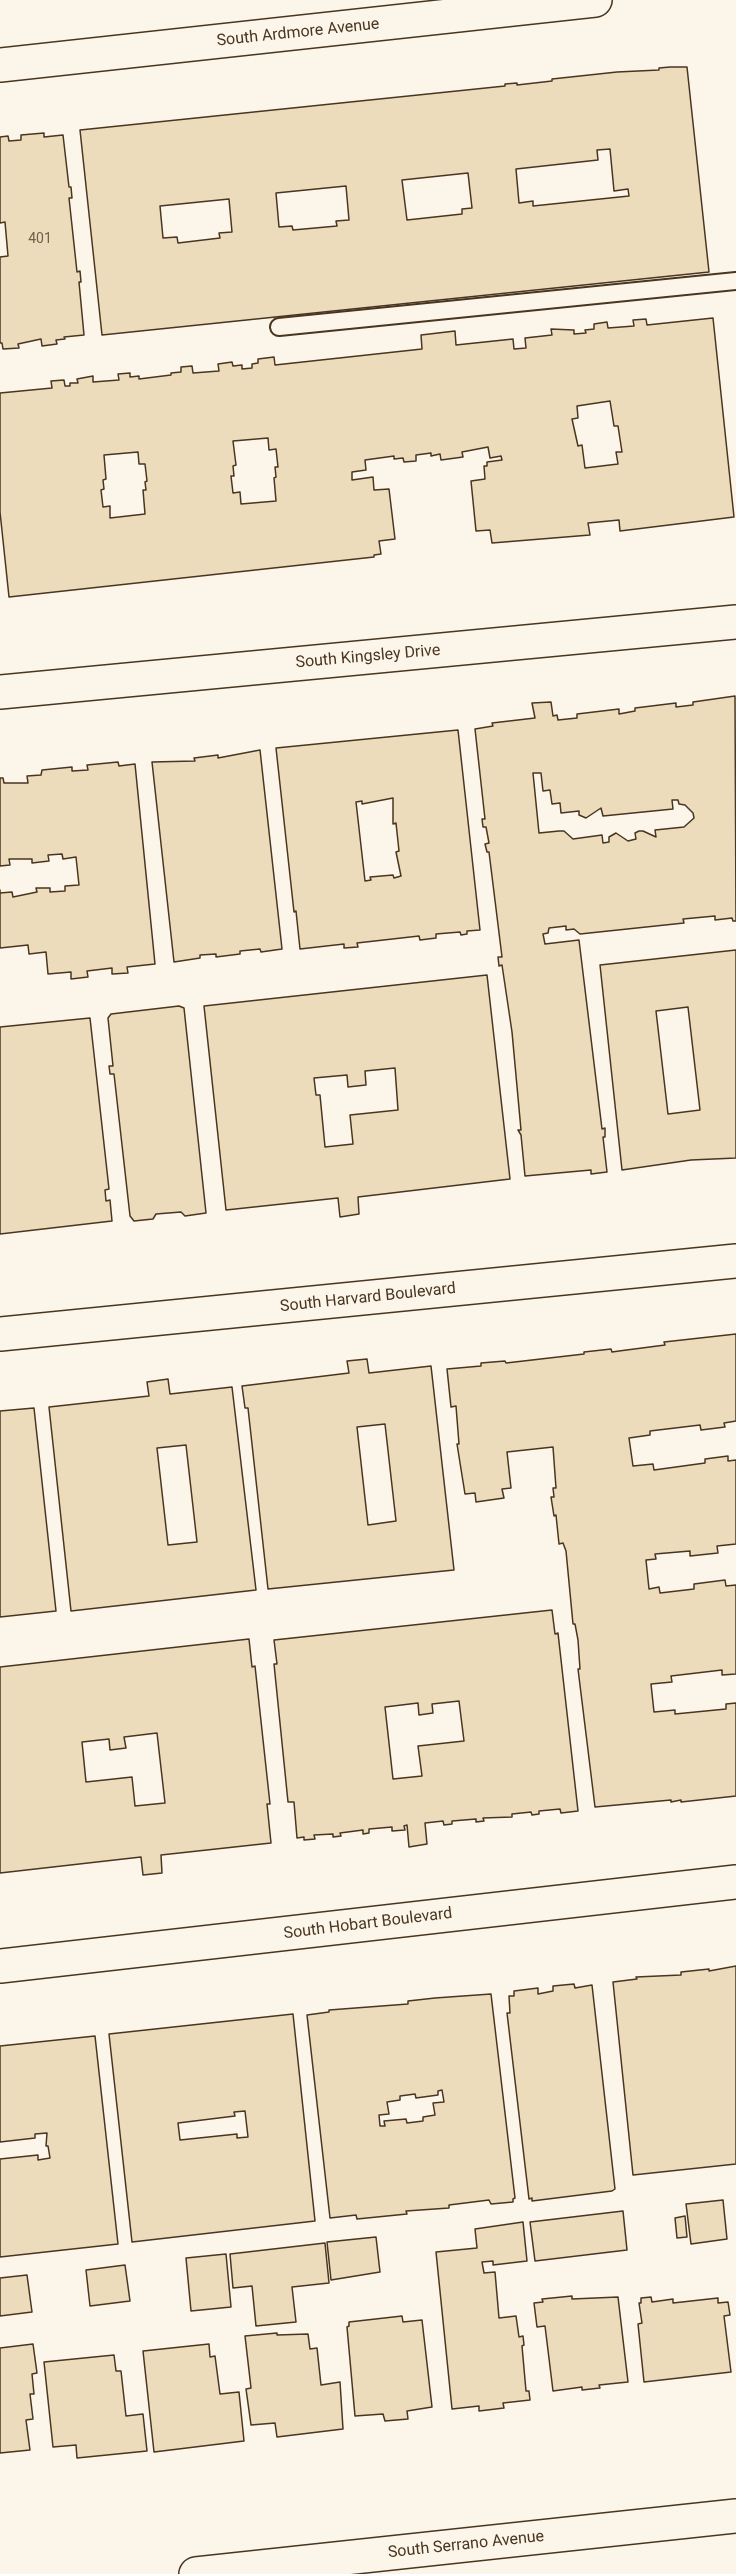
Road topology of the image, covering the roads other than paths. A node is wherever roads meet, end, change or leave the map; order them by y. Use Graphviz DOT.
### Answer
graph roads {
  1 [pos="595,0"];
  2 [pos="0,65"];
  3 [pos="736,281"];
  4 [pos="279,327"];
  5 [pos="736,622"];
  6 [pos="0,692"];
  7 [pos="736,1261"];
  8 [pos="0,1334"];
  9 [pos="736,1882"];
  10 [pos="0,1966"];
  11 [pos="736,2516"];
  12 [pos="196,2574"];
  1 -- 2 [label="street, South Ardmore Avenue"];
  3 -- 4 [label="lane"];
  5 -- 6 [label="street, South Kingsley Drive"];
  7 -- 8 [label="street, South Harvard Boulevard"];
  9 -- 10 [label="street, South Hobart Boulevard"];
  11 -- 12 [label="street, South Serrano Avenue"];
}
